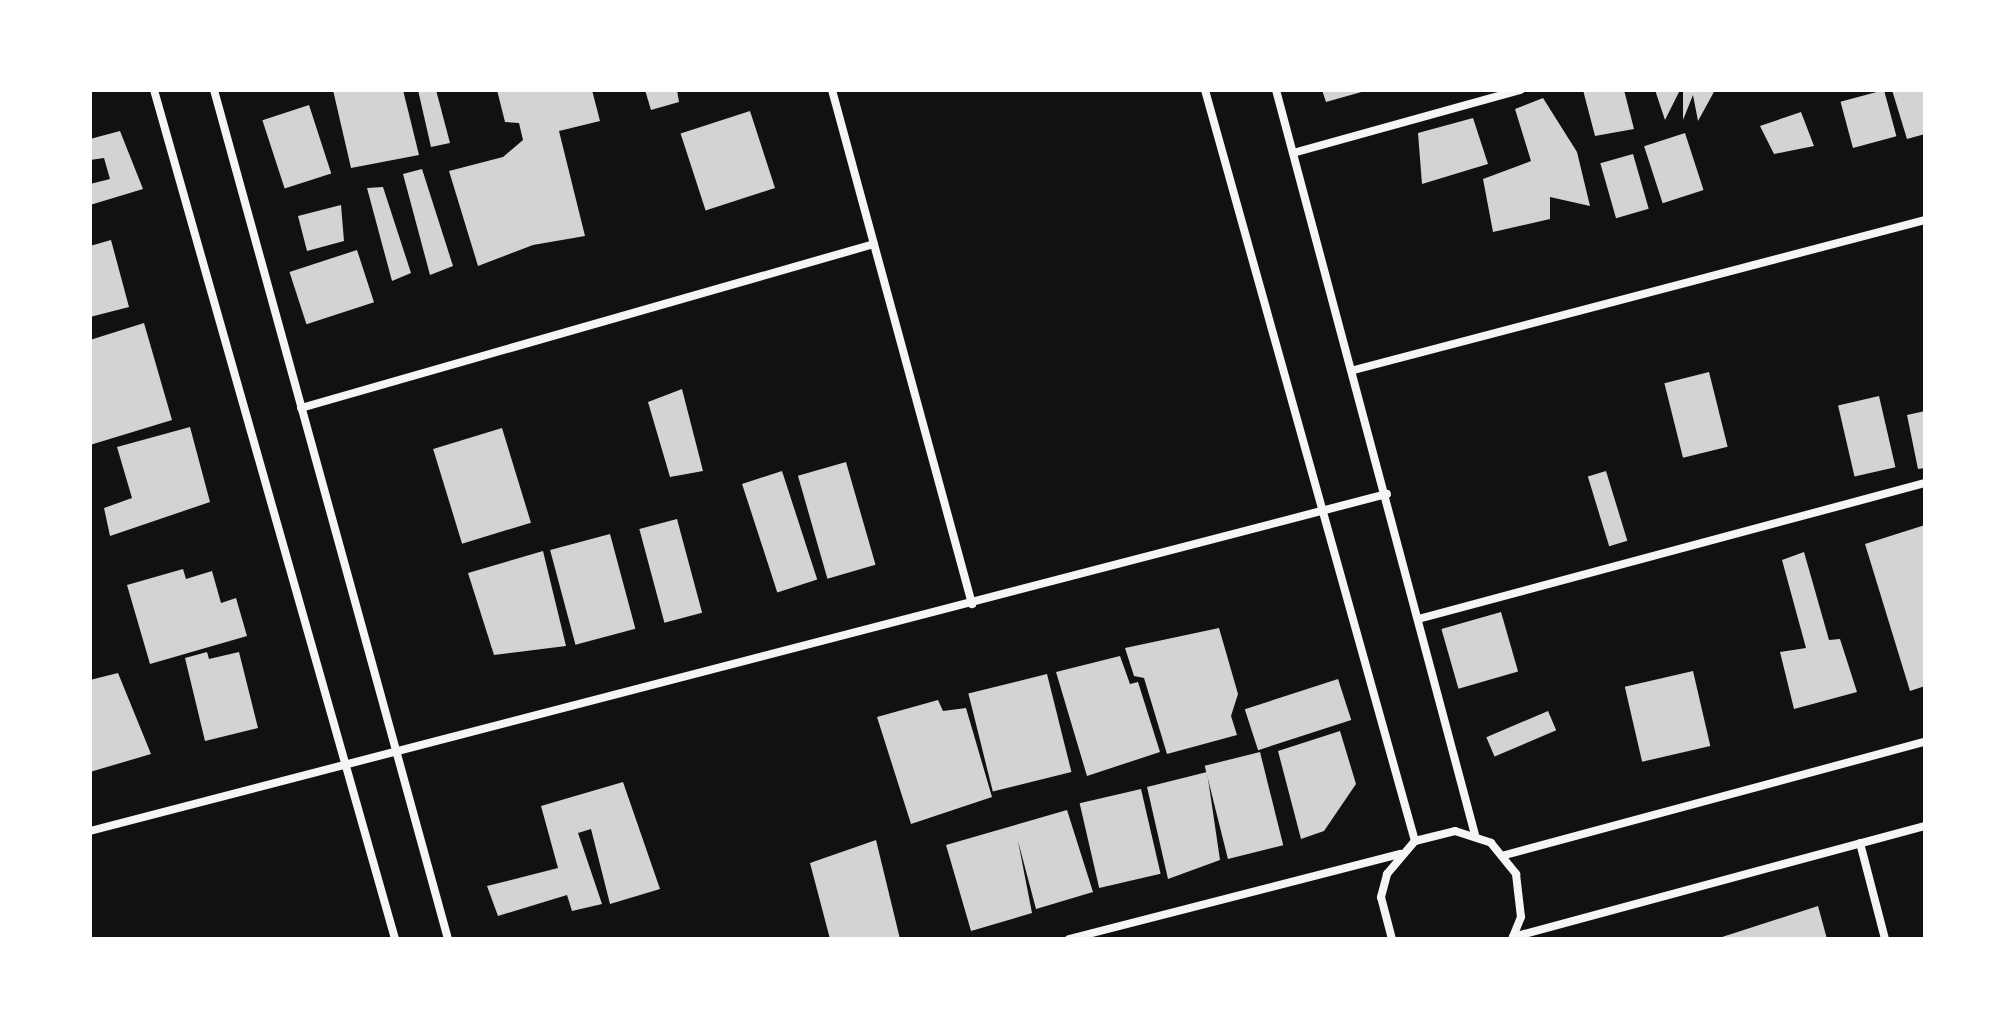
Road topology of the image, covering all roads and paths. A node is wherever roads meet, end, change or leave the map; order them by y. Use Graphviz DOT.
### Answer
graph roads {
  1 [pos="154,90"];
  2 [pos="214,90"];
  3 [pos="832,90"];
  4 [pos="1205,90"];
  5 [pos="1276,90"];
  6 [pos="1520,90"];
  7 [pos="1293,153"];
  8 [pos="1925,220"];
  9 [pos="874,244"];
  10 [pos="1354,370"];
  11 [pos="301,408"];
  12 [pos="1925,483"];
  13 [pos="1387,494"];
  14 [pos="1320,514"];
  15 [pos="972,604"];
  16 [pos="1422,618"];
  17 [pos="1925,742"];
  18 [pos="395,753"];
  19 [pos="344,766"];
  20 [pos="1925,826"];
  21 [pos="90,831"];
  22 [pos="1475,835"];
  23 [pos="1415,841"];
  24 [pos="1860,843"];
  25 [pos="1400,854"];
  26 [pos="1505,855"];
  27 [pos="1512,938"];
  28 [pos="395,939"];
  29 [pos="448,939"];
  30 [pos="1069,939"];
  31 [pos="1392,939"];
  32 [pos="1885,939"];
  1 -- 19 [label="street"];
  2 -- 11 [label="street"];
  3 -- 9 [label="street"];
  4 -- 14 [label="street"];
  5 -- 7 [label="street"];
  6 -- 7 [label="street"];
  7 -- 10 [label="street"];
  8 -- 10 [label="street"];
  9 -- 11 [label="street"];
  9 -- 15 [label="street"];
  10 -- 13 [label="street"];
  11 -- 18 [label="street"];
  12 -- 16 [label="street"];
  13 -- 14 [label="street"];
  13 -- 16 [label="street"];
  14 -- 15 [label="street"];
  14 -- 23 [label="street"];
  15 -- 18 [label="street"];
  16 -- 22 [label="street"];
  17 -- 26 [label="street"];
  18 -- 19 [label="street"];
  18 -- 29 [label="street"];
  19 -- 21 [label="street"];
  19 -- 28 [label="street"];
  20 -- 24 [label="street"];
  22 -- 23 [label="street"];
  22 -- 26 [label="street"];
  23 -- 25 [label="street"];
  24 -- 27 [label="street"];
  24 -- 32 [label="street"];
  25 -- 30 [label="street"];
  25 -- 31 [label="street"];
  26 -- 27 [label="street"];
}
